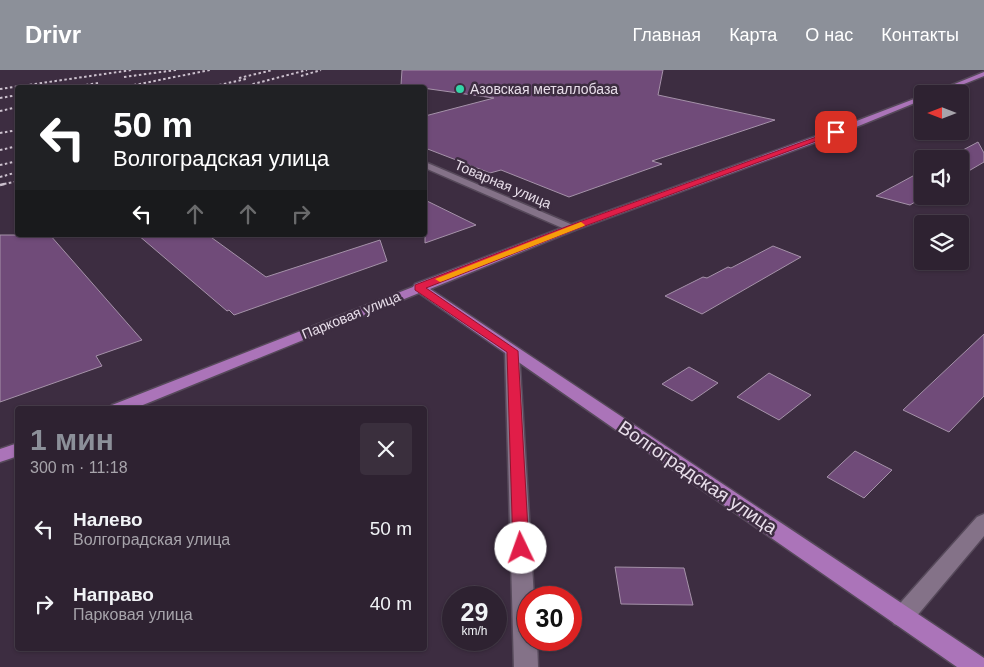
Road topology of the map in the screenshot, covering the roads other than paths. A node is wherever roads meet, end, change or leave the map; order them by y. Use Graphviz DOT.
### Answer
graph roads {
  1 [pos="984,74"];
  2 [pos="956,85"];
  3 [pos="914,101"];
  4 [pos="427,166"];
  5 [pos="571,228"];
  6 [pos="419,288"];
  7 [pos="512,351"];
  8 [pos="125,406"];
  9 [pos="15,450"];
  10 [pos="0,456"];
  11 [pos="984,522"];
  12 [pos="902,617"];
  13 [pos="526,667"];
  14 [pos="978,667"];
  1 -- 2 [label="main road"];
  3 -- 5 [label="main road, Парковая улица"];
  4 -- 5 [label="street, Товарная улица"];
  5 -- 6 [label="main road, Парковая улица"];
  6 -- 7 [label="main road, Волгоградская улица"];
  6 -- 8 [label="main road, Парковая улица"];
  7 -- 12 [label="main road, Волгоградская улица"];
  7 -- 13 [label="street"];
  9 -- 10 [label="main road"];
  11 -- 12 [label="street"];
  12 -- 14 [label="main road, Волгоградская улица"];
}
